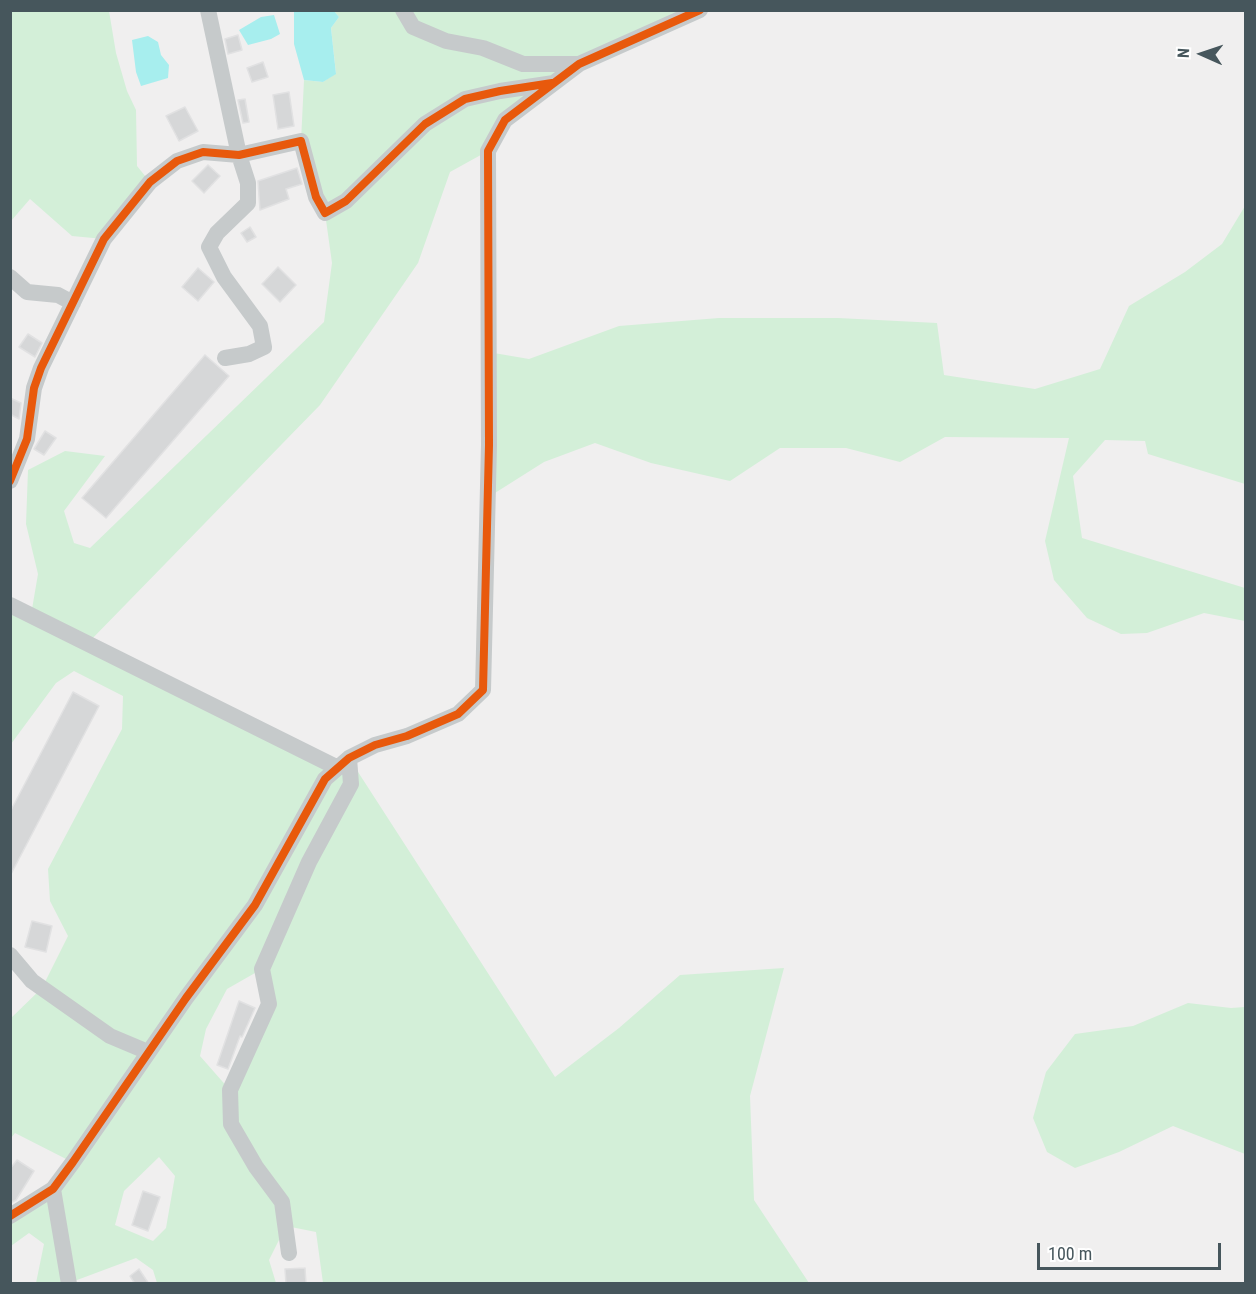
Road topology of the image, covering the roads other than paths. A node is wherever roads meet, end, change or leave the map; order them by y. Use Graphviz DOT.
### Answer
graph roads {
  1 [pos="208,10"];
  2 [pos="403,10"];
  3 [pos="700,10"];
  4 [pos="579,64"];
  5 [pos="555,82"];
  6 [pos="239,155"];
  7 [pos="10,278"];
  8 [pos="72,303"];
  9 [pos="225,358"];
  10 [pos="10,481"];
  11 [pos="10,605"];
  12 [pos="344,763"];
  13 [pos="10,956"];
  14 [pos="148,1052"];
  15 [pos="53,1189"];
  16 [pos="10,1216"];
  17 [pos="289,1253"];
  18 [pos="69,1284"];
  1 -- 6 [label="street"];
  2 -- 4 [label="street"];
  3 -- 4 [label="street"];
  4 -- 5 [label="street"];
  5 -- 6 [label="street"];
  5 -- 12 [label="street"];
  6 -- 8 [label="street"];
  6 -- 9 [label="street"];
  7 -- 8 [label="street"];
  8 -- 10 [label="street"];
  11 -- 12 [label="street"];
  12 -- 14 [label="street"];
  12 -- 17 [label="street"];
  13 -- 14 [label="street"];
  14 -- 15 [label="street"];
  15 -- 16 [label="street"];
  15 -- 18 [label="street"];
}
